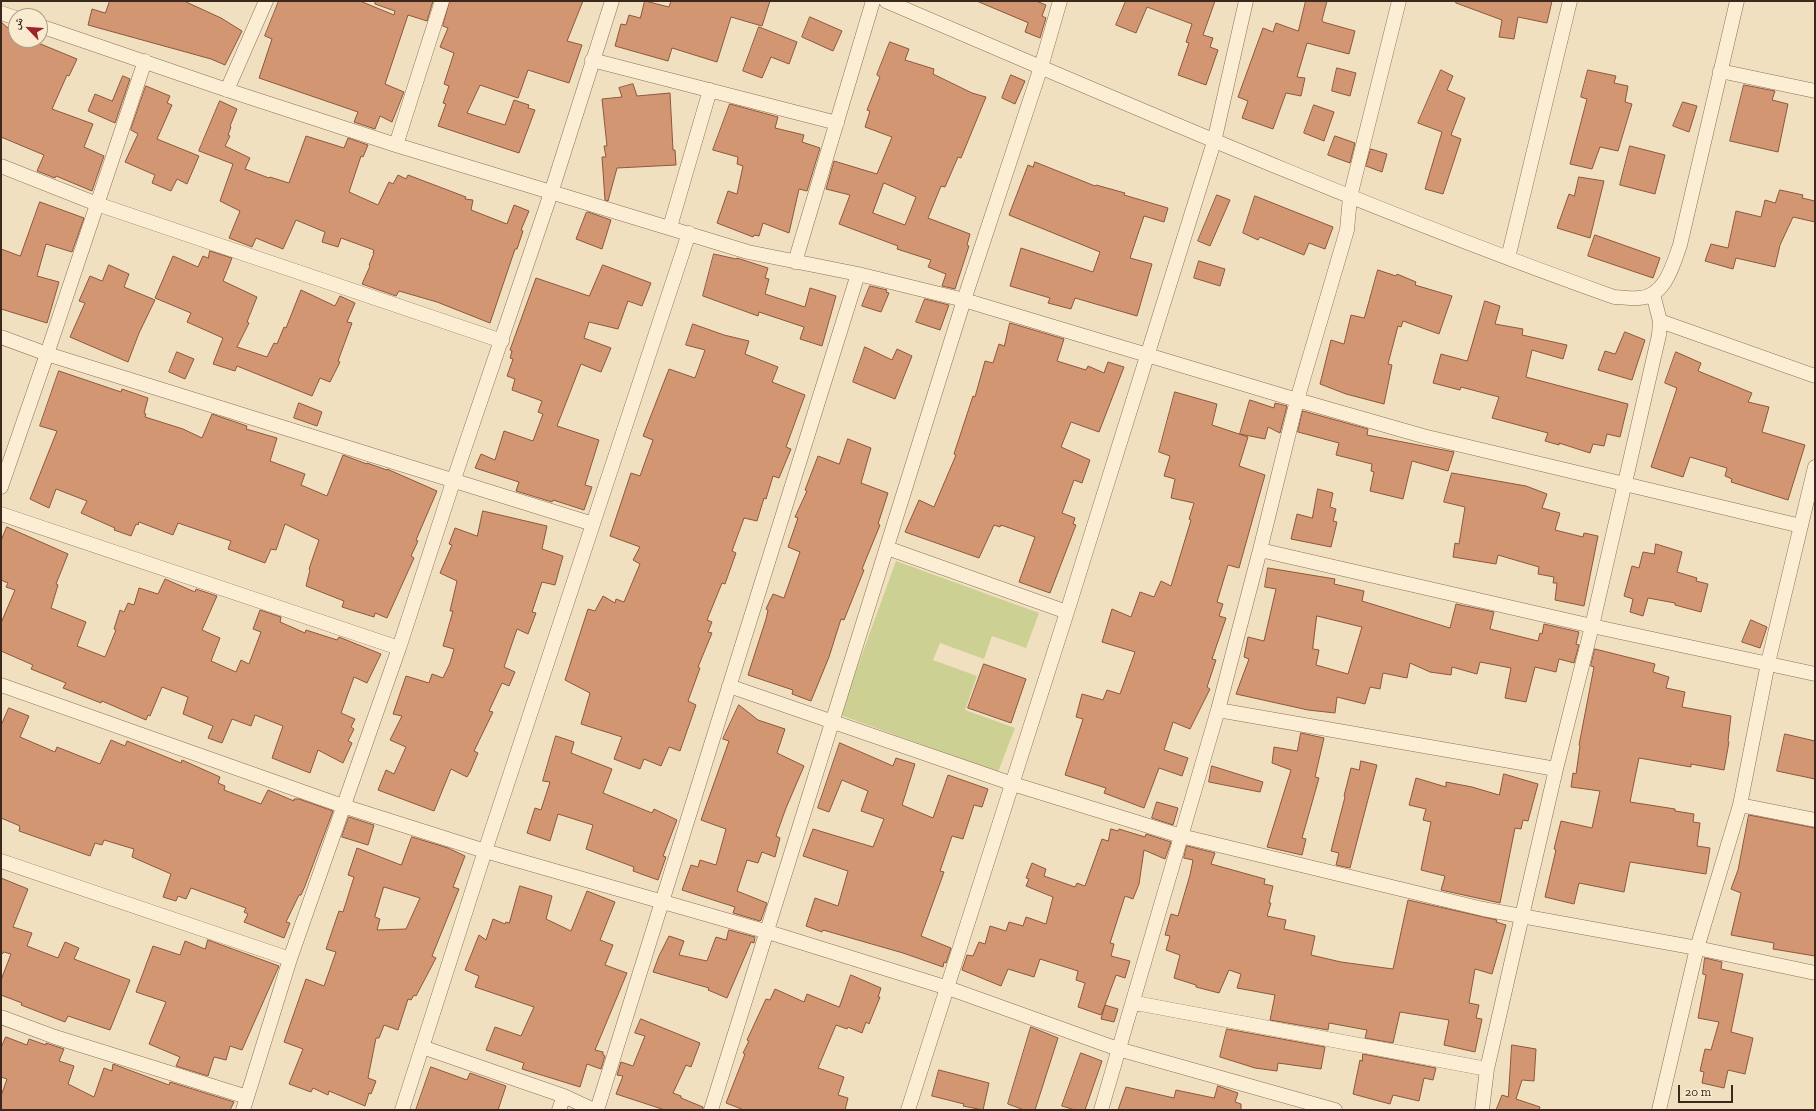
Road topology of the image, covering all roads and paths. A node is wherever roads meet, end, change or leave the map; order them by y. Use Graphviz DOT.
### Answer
graph roads {
  1 [pos="266,1"];
  2 [pos="442,1"];
  3 [pos="612,1"];
  4 [pos="873,1"];
  5 [pos="886,1"];
  6 [pos="1060,1"];
  7 [pos="1246,1"];
  8 [pos="1399,1"];
  9 [pos="1570,1"];
  10 [pos="1736,1"];
  11 [pos="48,29"];
  12 [pos="592,60"];
  13 [pos="145,61"];
  14 [pos="1041,67"];
  15 [pos="1720,71"];
  16 [pos="227,90"];
  17 [pos="710,90"];
  18 [pos="1815,91"];
  19 [pos="837,123"];
  20 [pos="1214,142"];
  21 [pos="396,145"];
  22 [pos="1,166"];
  23 [pos="551,193"];
  24 [pos="1350,197"];
  25 [pos="97,204"];
  26 [pos="670,227"];
  27 [pos="689,233"];
  28 [pos="1508,258"];
  29 [pos="795,262"];
  30 [pos="858,274"];
  31 [pos="1653,294"];
  32 [pos="964,300"];
  33 [pos="1660,321"];
  34 [pos="1,337"];
  35 [pos="502,341"];
  36 [pos="47,354"];
  37 [pos="1148,356"];
  38 [pos="1815,376"];
  39 [pos="1297,400"];
  40 [pos="1815,467"];
  41 [pos="454,480"];
  42 [pos="1624,484"];
  43 [pos="1,487"];
  44 [pos="1,514"];
  45 [pos="593,524"];
  46 [pos="1801,526"];
  47 [pos="887,548"];
  48 [pos="1260,550"];
  49 [pos="1067,612"];
  50 [pos="1592,626"];
  51 [pos="399,648"];
  52 [pos="1768,663"];
  53 [pos="1815,674"];
  54 [pos="1,685"];
  55 [pos="729,686"];
  56 [pos="1218,710"];
  57 [pos="833,722"];
  58 [pos="1556,769"];
  59 [pos="1012,784"];
  60 [pos="1740,805"];
  61 [pos="344,806"];
  62 [pos="1815,820"];
  63 [pos="1182,836"];
  64 [pos="485,851"];
  65 [pos="1,861"];
  66 [pos="662,903"];
  67 [pos="1522,916"];
  68 [pos="768,932"];
  69 [pos="1697,948"];
  70 [pos="290,959"];
  71 [pos="1815,972"];
  72 [pos="948,988"];
  73 [pos="1132,1004"];
  74 [pos="1,1017"];
  75 [pos="422,1047"];
  76 [pos="1118,1049"];
  77 [pos="1487,1069"];
  78 [pos="564,1096"];
  79 [pos="245,1103"];
  80 [pos="402,1110"];
  81 [pos="559,1110"];
  82 [pos="596,1110"];
  83 [pos="711,1110"];
  84 [pos="908,1110"];
  85 [pos="1101,1110"];
  86 [pos="1335,1110"];
  87 [pos="1482,1110"];
  88 [pos="1660,1110"];
  1 -- 16 [label="street"];
  2 -- 21 [label="street"];
  3 -- 12 [label="street"];
  4 -- 19 [label="street"];
  5 -- 14 [label="street"];
  6 -- 14 [label="street"];
  7 -- 20 [label="street"];
  8 -- 24 [label="street"];
  9 -- 28 [label="street"];
  10 -- 15 [label="street"];
  11 -- 13 [label="street"];
  12 -- 17 [label="street"];
  12 -- 23 [label="street"];
  13 -- 16 [label="street"];
  13 -- 25 [label="street"];
  14 -- 20 [label="street"];
  14 -- 32 [label="street"];
  15 -- 18 [label="street"];
  15 -- 31 [label="street"];
  16 -- 21 [label="street"];
  17 -- 19 [label="street"];
  17 -- 26 [label="street"];
  19 -- 29 [label="street"];
  20 -- 24 [label="street"];
  20 -- 37 [label="street"];
  21 -- 23 [label="street"];
  22 -- 25 [label="street"];
  23 -- 26 [label="street"];
  23 -- 35 [label="street"];
  24 -- 28 [label="street"];
  24 -- 39 [label="street"];
  25 -- 35 [label="street"];
  25 -- 36 [label="street"];
  26 -- 27 [label="street"];
  27 -- 29 [label="street"];
  27 -- 45 [label="street"];
  28 -- 31 [label="street"];
  29 -- 30 [label="street"];
  30 -- 32 [label="street"];
  30 -- 55 [label="street"];
  31 -- 33 [label="street"];
  32 -- 37 [label="street"];
  32 -- 47 [label="street"];
  33 -- 38 [label="street"];
  33 -- 42 [label="street"];
  34 -- 36 [label="street"];
  35 -- 41 [label="street"];
  36 -- 41 [label="street"];
  36 -- 43 [label="street"];
  37 -- 39 [label="street"];
  37 -- 49 [label="street"];
  39 -- 42 [label="street"];
  39 -- 48 [label="street"];
  40 -- 46 [label="street"];
  41 -- 45 [label="street"];
  41 -- 51 [label="street"];
  42 -- 46 [label="street"];
  42 -- 50 [label="street"];
  44 -- 51 [label="street"];
  45 -- 64 [label="street"];
  46 -- 52 [label="street"];
  47 -- 49 [label="street"];
  47 -- 57 [label="street"];
  48 -- 50 [label="street"];
  48 -- 56 [label="street"];
  49 -- 59 [label="street"];
  50 -- 52 [label="street"];
  50 -- 58 [label="street"];
  51 -- 61 [label="street"];
  52 -- 53 [label="street"];
  52 -- 60 [label="street"];
  54 -- 61 [label="street"];
  55 -- 57 [label="street"];
  55 -- 66 [label="street"];
  56 -- 58 [label="street"];
  56 -- 63 [label="street"];
  57 -- 59 [label="street"];
  57 -- 68 [label="street"];
  58 -- 67 [label="street"];
  59 -- 63 [label="street"];
  59 -- 72 [label="street"];
  60 -- 62 [label="street"];
  60 -- 69 [label="street"];
  61 -- 64 [label="street"];
  61 -- 70 [label="street"];
  63 -- 67 [label="street"];
  63 -- 73 [label="street"];
  64 -- 66 [label="street"];
  64 -- 75 [label="street"];
  65 -- 70 [label="street"];
  66 -- 68 [label="street"];
  66 -- 82 [label="street"];
  67 -- 69 [label="street"];
  67 -- 77 [label="street"];
  68 -- 72 [label="street"];
  68 -- 83 [label="street"];
  69 -- 71 [label="street"];
  69 -- 88 [label="street"];
  70 -- 79 [label="street"];
  72 -- 76 [label="street"];
  72 -- 84 [label="street"];
  73 -- 76 [label="street"];
  73 -- 77 [label="street"];
  74 -- 79 [label="street"];
  75 -- 78 [label="street"];
  75 -- 80 [label="street"];
  76 -- 85 [label="street"];
  76 -- 86 [label="street"];
  77 -- 87 [label="street"];
  78 -- 81 [label="street"];
  78 -- 82 [label="street"];
}
